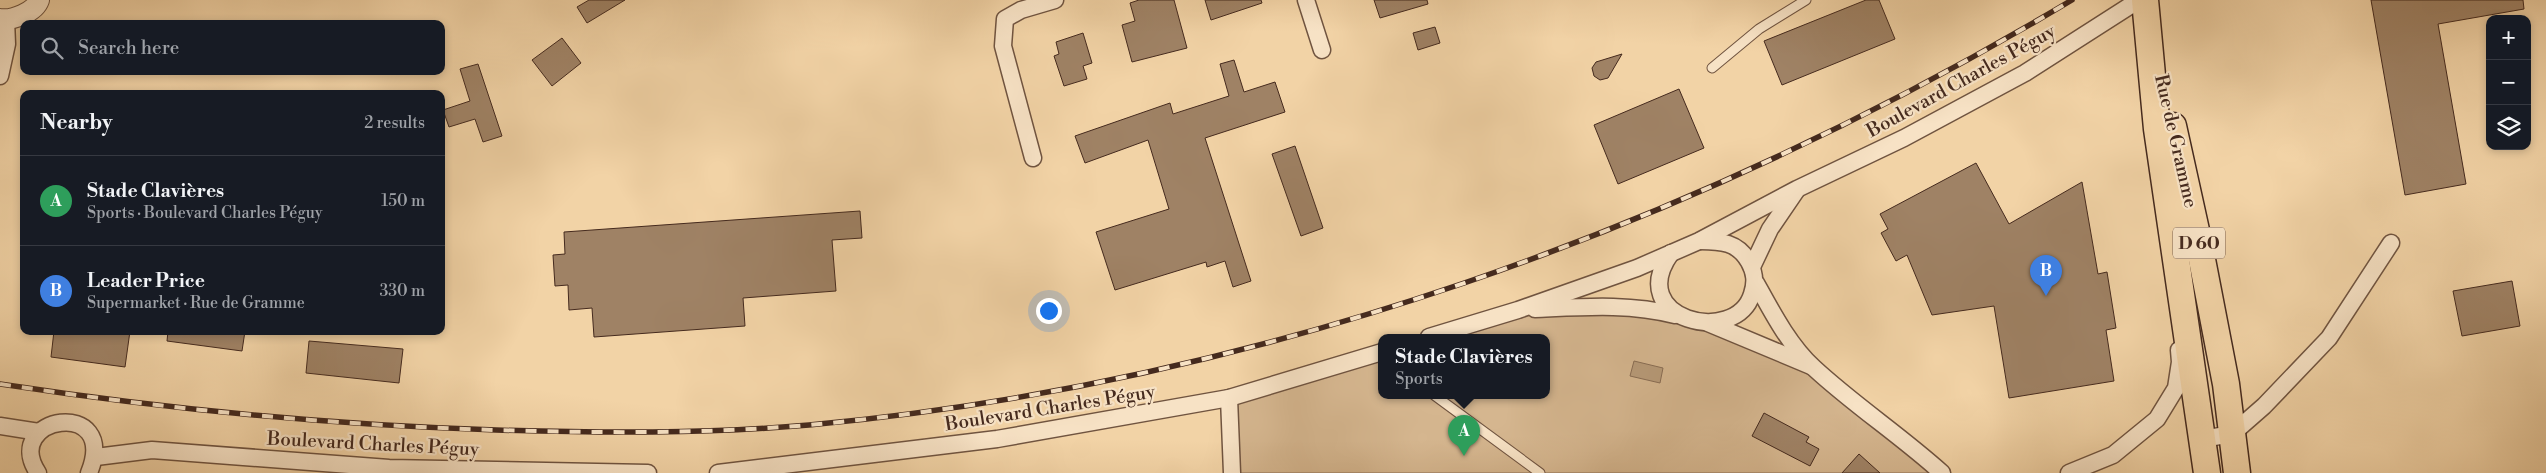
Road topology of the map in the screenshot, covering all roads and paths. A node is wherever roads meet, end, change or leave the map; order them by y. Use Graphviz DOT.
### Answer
graph roads {
  1 [pos="39,0"];
  2 [pos="1055,0"];
  3 [pos="1306,0"];
  4 [pos="1806,0"];
  5 [pos="2144,5"];
  6 [pos="3,20"];
  7 [pos="1322,50"];
  8 [pos="1712,68"];
  9 [pos="0,76"];
  10 [pos="2157,129"];
  11 [pos="1033,158"];
  12 [pos="1797,189"];
  13 [pos="1699,241"];
  14 [pos="2391,243"];
  15 [pos="1671,253"];
  16 [pos="1754,275"];
  17 [pos="1518,310"];
  18 [pos="1683,317"];
  19 [pos="1708,324"];
  20 [pos="1439,334"];
  21 [pos="1378,354"];
  22 [pos="1813,367"];
  23 [pos="1229,398"];
  24 [pos="1439,399"];
  25 [pos="0,426"];
  26 [pos="39,432"];
  27 [pos="2232,434"];
  28 [pos="2202,439"];
  29 [pos="96,457"];
  30 [pos="1943,471"];
  31 [pos="552,472"];
  32 [pos="38,473"];
  33 [pos="89,473"];
  34 [pos="648,473"];
  35 [pos="718,473"];
  36 [pos="1232,473"];
  37 [pos="1540,473"];
  38 [pos="2069,473"];
  39 [pos="2207,473"];
  40 [pos="2237,473"];
  1 -- 6 [label="street"];
  2 -- 11 [label="street"];
  3 -- 7 [label="street"];
  4 -- 8 [label="lane"];
  5 -- 10 [label="main road, Rue de Gramme / D 60"];
  5 -- 12 [label="street, Boulevard Charles Péguy"];
  5 -- 27 [label="main road, Rue de Gramme / D 60"];
  6 -- 9 [label="street"];
  10 -- 28 [label="main road, Rue de Gramme / D 60"];
  10 -- 38 [label="street"];
  12 -- 13 [label="street, Boulevard Charles Péguy"];
  12 -- 16 [label="street"];
  13 -- 15 [label="street"];
  13 -- 16 [label="street"];
  14 -- 27 [label="street"];
  15 -- 17 [label="street"];
  15 -- 18 [label="street"];
  16 -- 19 [label="street"];
  16 -- 22 [label="street"];
  17 -- 18 [label="street"];
  17 -- 20 [label="street"];
  18 -- 19 [label="street"];
  19 -- 22 [label="street"];
  21 -- 23 [label="street, Boulevard Charles Péguy"];
  22 -- 30 [label="street"];
  23 -- 35 [label="street, Boulevard Charles Péguy"];
  23 -- 36 [label="street"];
  24 -- 37 [label="lane"];
  25 -- 26 [label="street"];
  26 -- 29 [label="street"];
  26 -- 32 [label="street"];
  27 -- 28 [label="street"];
  27 -- 40 [label="main road, Rue de Gramme / D 60"];
  28 -- 39 [label="main road, Rue de Gramme / D 60"];
  29 -- 31 [label="street, Boulevard Charles Péguy"];
  29 -- 33 [label="street"];
  31 -- 34 [label="street, Boulevard Charles Péguy"];
}
